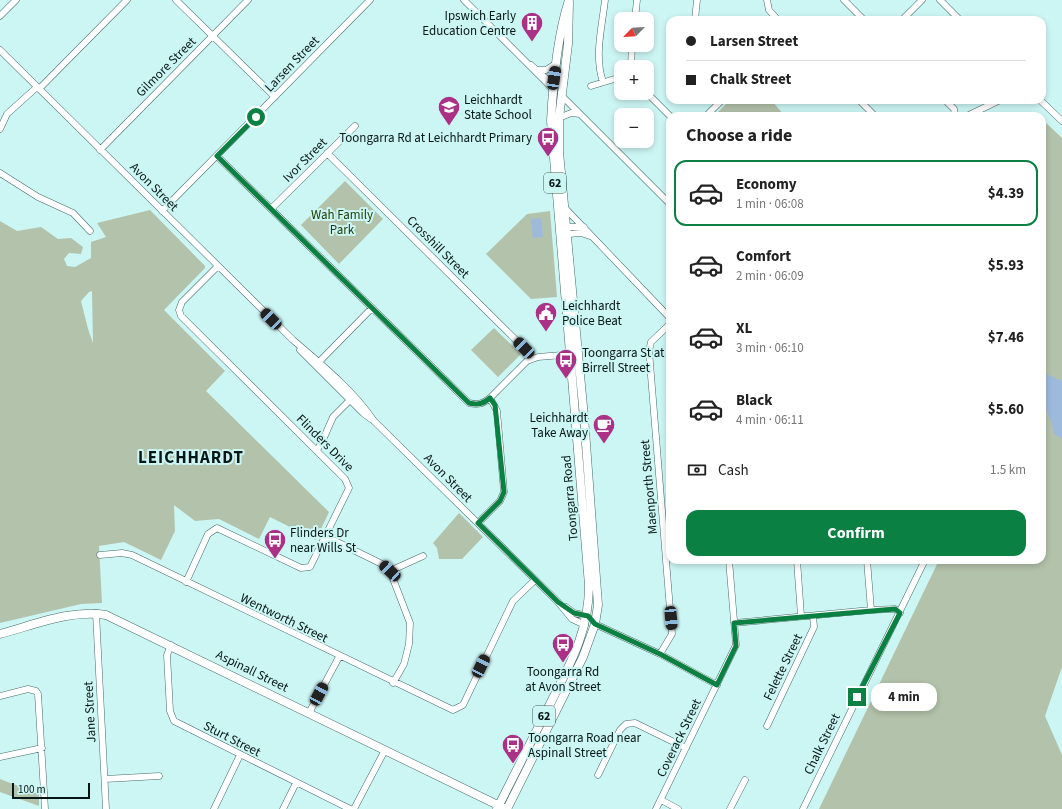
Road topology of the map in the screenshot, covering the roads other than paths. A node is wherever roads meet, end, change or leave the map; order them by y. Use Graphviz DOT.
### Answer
graph roads {
  1 [pos="16,0"];
  2 [pos="127,0"];
  3 [pos="176,0"];
  4 [pos="248,0"];
  5 [pos="370,0"];
  6 [pos="464,0"];
  7 [pos="569,0"];
  8 [pos="605,0"];
  9 [pos="637,0"];
  10 [pos="697,0"];
  11 [pos="768,0"];
  12 [pos="844,0"];
  13 [pos="922,0"];
  14 [pos="940,0"];
  15 [pos="636,12"];
  16 [pos="0,16"];
  17 [pos="695,16"];
  18 [pos="774,16"];
  19 [pos="860,16"];
  20 [pos="906,16"];
  21 [pos="956,16"];
  22 [pos="213,36"];
  23 [pos="0,50"];
  24 [pos="526,62"];
  25 [pos="557,63"];
  26 [pos="538,70"];
  27 [pos="614,79"];
  28 [pos="603,82"];
  29 [pos="591,86"];
  30 [pos="553,87"];
  31 [pos="38,88"];
  32 [pos="562,95"];
  33 [pos="275,97"];
  34 [pos="654,100"];
  35 [pos="718,104"];
  36 [pos="863,104"];
  37 [pos="992,104"];
  38 [pos="1044,104"];
  39 [pos="666,112"];
  40 [pos="710,112"];
  41 [pos="871,112"];
  42 [pos="975,112"];
  43 [pos="580,114"];
  44 [pos="559,118"];
  45 [pos="1062,122"];
  46 [pos="355,126"];
  47 [pos="0,129"];
  48 [pos="100,150"];
  49 [pos="327,153"];
  50 [pos="217,156"];
  51 [pos="0,173"];
  52 [pos="666,200"];
  53 [pos="564,207"];
  54 [pos="272,208"];
  55 [pos="162,211"];
  56 [pos="584,227"];
  57 [pos="565,230"];
  58 [pos="90,231"];
  59 [pos="590,236"];
  60 [pos="218,266"];
  61 [pos="372,308"];
  62 [pos="666,314"];
  63 [pos="666,328"];
  64 [pos="574,354"];
  65 [pos="531,359"];
  66 [pos="317,364"];
  67 [pos="490,398"];
  68 [pos="352,399"];
  69 [pos="316,450"];
  70 [pos="478,523"];
  71 [pos="327,537"];
  72 [pos="100,555"];
  73 [pos="423,556"];
  74 [pos="666,560"];
  75 [pos="666,564"];
  76 [pos="729,564"];
  77 [pos="796,564"];
  78 [pos="867,564"];
  79 [pos="924,564"];
  80 [pos="390,571"];
  81 [pos="535,580"];
  82 [pos="186,582"];
  83 [pos="558,602"];
  84 [pos="871,610"];
  85 [pos="96,613"];
  86 [pos="900,613"];
  87 [pos="588,616"];
  88 [pos="801,616"];
  89 [pos="813,616"];
  90 [pos="734,623"];
  91 [pos="595,624"];
  92 [pos="585,626"];
  93 [pos="0,634"];
  94 [pos="171,645"];
  95 [pos="660,654"];
  96 [pos="339,657"];
  97 [pos="393,683"];
  98 [pos="717,685"];
  99 [pos="0,696"];
  100 [pos="309,713"];
  101 [pos="767,726"];
  102 [pos="42,748"];
  103 [pos="686,748"];
  104 [pos="385,750"];
  105 [pos="240,756"];
  106 [pos="0,757"];
  107 [pos="598,775"];
  108 [pos="159,776"];
  109 [pos="105,779"];
  110 [pos="745,780"];
  111 [pos="296,783"];
  112 [pos="661,800"];
  113 [pos="502,808"];
  114 [pos="45,809"];
  115 [pos="106,809"];
  116 [pos="214,809"];
  117 [pos="283,809"];
  118 [pos="350,809"];
  119 [pos="354,809"];
  120 [pos="656,809"];
  121 [pos="678,809"];
  122 [pos="730,809"];
  123 [pos="803,809"];
  1 -- 16 [label="street"];
  2 -- 31 [label="street"];
  3 -- 22 [label="street"];
  4 -- 22 [label="street, Gilmore Street"];
  5 -- 33 [label="street, Larsen Street"];
  6 -- 24 [label="street"];
  7 -- 25 [label="main road, Toongarra Road / 62"];
  7 -- 32 [label="main road, Toongarra Road / 62"];
  8 -- 28 [label="street"];
  9 -- 15 [label="street"];
  10 -- 17 [label="street"];
  11 -- 18 [label="street"];
  12 -- 19 [label="street"];
  13 -- 20 [label="street"];
  14 -- 21 [label="street"];
  22 -- 33 [label="street"];
  22 -- 48 [label="street, Gilmore Street"];
  23 -- 31 [label="street, Avon Street"];
  24 -- 26 [label="street"];
  24 -- 30 [label="street"];
  25 -- 26 [label="street"];
  25 -- 30 [label="main road, Toongarra Road / 62"];
  26 -- 30 [label="street"];
  27 -- 28 [label="street"];
  28 -- 29 [label="street"];
  30 -- 32 [label="main road"];
  30 -- 57 [label="main road, Toongarra Road / 62"];
  31 -- 47 [label="street"];
  31 -- 48 [label="street, Avon Street"];
  32 -- 43 [label="street"];
  32 -- 44 [label="main road, Toongarra Road / 62"];
  33 -- 50 [label="street, Larsen Street"];
  34 -- 39 [label="street"];
  35 -- 40 [label="street"];
  36 -- 41 [label="street"];
  37 -- 42 [label="street"];
  38 -- 45 [label="street"];
  43 -- 44 [label="street"];
  43 -- 52 [label="street"];
  44 -- 53 [label="main road, Toongarra Road / 62"];
  46 -- 49 [label="street, Ivor Street"];
  48 -- 55 [label="street, Avon Street"];
  49 -- 54 [label="street, Ivor Street"];
  49 -- 65 [label="street, Crosshill Street"];
  50 -- 54 [label="street"];
  50 -- 55 [label="street, Larsen Street"];
  51 -- 58 [label="street"];
  53 -- 56 [label="street"];
  53 -- 57 [label="main road, Toongarra Road / 62"];
  54 -- 61 [label="street"];
  55 -- 60 [label="street, Avon Street"];
  56 -- 57 [label="street"];
  56 -- 59 [label="street"];
  57 -- 59 [label="street"];
  57 -- 64 [label="main road, Toongarra Road / 62"];
  59 -- 62 [label="street"];
  60 -- 66 [label="street, Avon Street"];
  60 -- 69 [label="street, Flinders Drive"];
  61 -- 66 [label="street"];
  61 -- 67 [label="street"];
  63 -- 74 [label="street, Maenporth Street"];
  64 -- 65 [label="street"];
  64 -- 87 [label="main road, Toongarra Road / 62"];
  64 -- 91 [label="main road, Toongarra Road / 62"];
  65 -- 67 [label="street"];
  66 -- 68 [label="street, Avon Street"];
  67 -- 70 [label="street"];
  68 -- 69 [label="street"];
  68 -- 70 [label="street, Avon Street"];
  69 -- 71 [label="street, Flinders Drive"];
  70 -- 81 [label="street, Avon Street"];
  71 -- 80 [label="street"];
  71 -- 82 [label="street, Flinders Drive"];
  72 -- 82 [label="street, Wentworth Street"];
  73 -- 80 [label="street"];
  75 -- 95 [label="street, Maenporth Street"];
  76 -- 90 [label="street, Coverack Street"];
  77 -- 88 [label="street"];
  78 -- 84 [label="street"];
  79 -- 86 [label="street, Chalk Street"];
  80 -- 97 [label="street"];
  81 -- 83 [label="street, Avon Street"];
  81 -- 97 [label="street, Wentworth Street"];
  82 -- 96 [label="street, Wentworth Street"];
  83 -- 87 [label="street, Avon Street"];
  83 -- 92 [label="street, Avon Street"];
  84 -- 86 [label="street"];
  84 -- 89 [label="street"];
  85 -- 93 [label="main road, Aspinall Street"];
  85 -- 94 [label="main road, Aspinall Street"];
  85 -- 109 [label="street, Jane Street"];
  86 -- 123 [label="street, Chalk Street"];
  87 -- 91 [label="main road"];
  87 -- 92 [label="main road, Toongarra Road / 62"];
  88 -- 89 [label="street"];
  88 -- 90 [label="street"];
  89 -- 101 [label="street, Felette Street"];
  90 -- 98 [label="street, Coverack Street"];
  91 -- 92 [label="main road"];
  91 -- 95 [label="street"];
  91 -- 113 [label="main road, Toongarra Road / 62"];
  92 -- 113 [label="main road, Toongarra Road / 62"];
  94 -- 100 [label="main road, Aspinall Street"];
  94 -- 105 [label="street, Sturt Street"];
  95 -- 98 [label="street"];
  96 -- 97 [label="street, Wentworth Street"];
  96 -- 100 [label="street"];
  98 -- 103 [label="street, Coverack Street"];
  99 -- 102 [label="street"];
  100 -- 104 [label="main road, Aspinall Street"];
  102 -- 106 [label="street"];
  102 -- 114 [label="street"];
  103 -- 107 [label="street"];
  103 -- 112 [label="street, Coverack Street"];
  104 -- 113 [label="main road, Aspinall Street"];
  104 -- 119 [label="street"];
  105 -- 111 [label="street, Sturt Street"];
  105 -- 116 [label="street"];
  108 -- 109 [label="street"];
  109 -- 115 [label="street, Jane Street"];
  110 -- 122 [label="street"];
  111 -- 117 [label="street"];
  111 -- 118 [label="street, Sturt Street"];
  112 -- 120 [label="street, Coverack Street"];
  112 -- 121 [label="street"];
}
